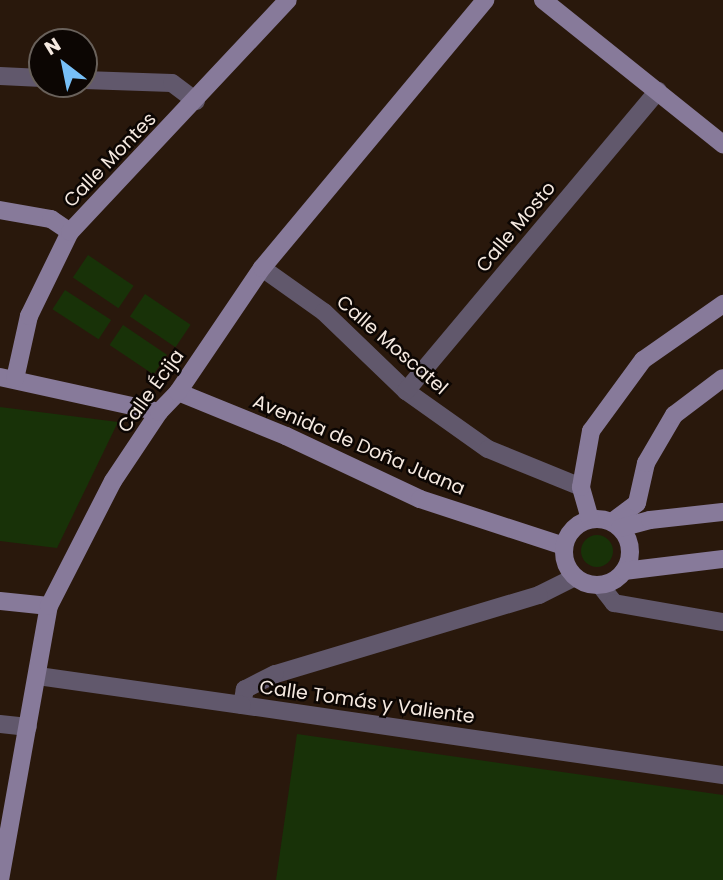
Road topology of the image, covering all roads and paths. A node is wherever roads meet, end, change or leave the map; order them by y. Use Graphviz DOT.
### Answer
graph roads {
  1 [pos="485,0"];
  2 [pos="543,0"];
  3 [pos="282,2"];
  4 [pos="0,76"];
  5 [pos="28,77"];
  6 [pos="98,80"];
  7 [pos="658,91"];
  8 [pos="196,101"];
  9 [pos="723,144"];
  10 [pos="0,210"];
  11 [pos="70,232"];
  12 [pos="262,268"];
  13 [pos="723,304"];
  14 [pos="723,377"];
  15 [pos="8,378"];
  16 [pos="406,391"];
  17 [pos="178,392"];
  18 [pos="159,412"];
  19 [pos="581,487"];
  20 [pos="723,512"];
  21 [pos="590,519"];
  22 [pos="616,525"];
  23 [pos="564,546"];
  24 [pos="723,559"];
  25 [pos="624,571"];
  26 [pos="575,577"];
  27 [pos="600,585"];
  28 [pos="0,601"];
  29 [pos="49,606"];
  30 [pos="723,622"];
  31 [pos="38,676"];
  32 [pos="242,705"];
  33 [pos="0,724"];
  34 [pos="28,727"];
  35 [pos="723,775"];
  36 [pos="3,854"];
  37 [pos="0,880"];
  1 -- 12 [label="street, Calle Écija"];
  2 -- 7 [label="street"];
  3 -- 8 [label="street, Calle Montes"];
  4 -- 5 [label="street"];
  6 -- 8 [label="street"];
  7 -- 9 [label="street"];
  7 -- 16 [label="street, Calle Mosto"];
  8 -- 11 [label="street, Calle Montes"];
  10 -- 11 [label="street"];
  11 -- 15 [label="street, Calle Montes"];
  12 -- 16 [label="street, Calle Moscatel"];
  12 -- 17 [label="street, Calle Écija"];
  13 -- 19 [label="street"];
  14 -- 22 [label="street"];
  15 -- 18 [label="street"];
  16 -- 19 [label="street, Calle Moscatel"];
  17 -- 18 [label="street, Calle Écija"];
  17 -- 23 [label="street, Avenida de Doña Juana"];
  18 -- 29 [label="street, Calle Écija"];
  19 -- 21 [label="street"];
  20 -- 22 [label="street"];
  21 -- 22 [label="street"];
  21 -- 23 [label="street"];
  22 -- 25 [label="street"];
  23 -- 26 [label="street"];
  24 -- 25 [label="street"];
  25 -- 27 [label="street"];
  26 -- 27 [label="street"];
  26 -- 32 [label="street, Calle Tomás y Valiente"];
  27 -- 30 [label="street"];
  28 -- 29 [label="street"];
  29 -- 31 [label="street, Calle Écija"];
  31 -- 32 [label="street"];
  31 -- 34 [label="street, Calle Écija"];
  32 -- 35 [label="street, Calle Tomás y Valiente"];
  33 -- 34 [label="street"];
  34 -- 36 [label="street, Calle Écija"];
  36 -- 37 [label="street, Calle Écija"];
}
